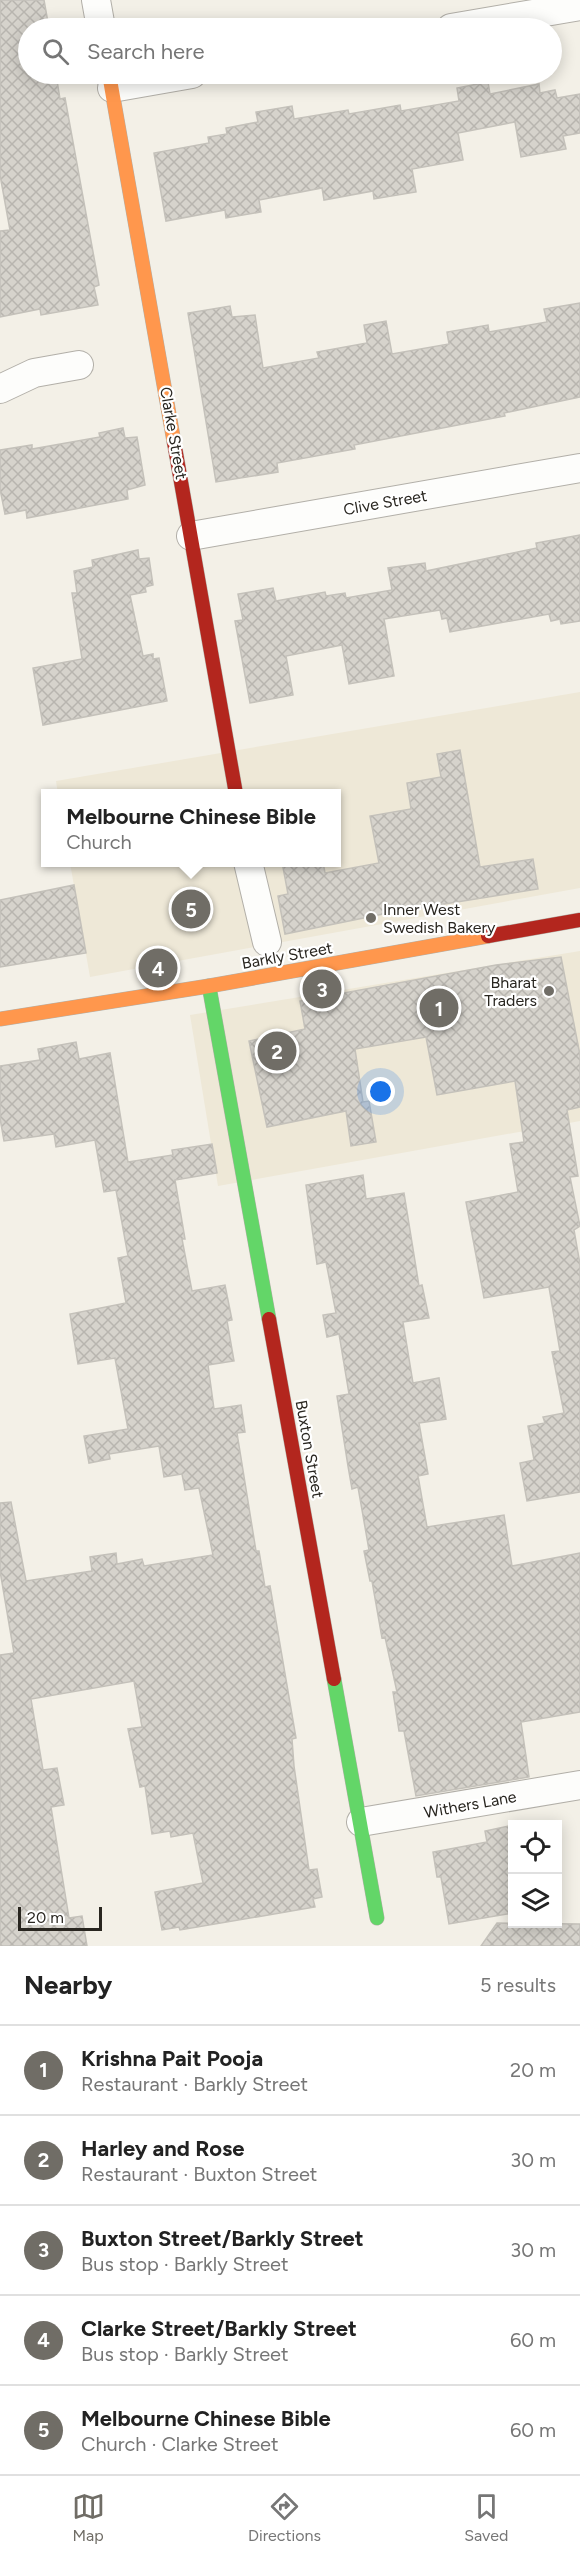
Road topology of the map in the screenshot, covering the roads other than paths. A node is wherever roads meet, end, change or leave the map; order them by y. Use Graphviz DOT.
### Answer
graph roads {
  1 [pos="96,0"];
  2 [pos="580,6"];
  3 [pos="99,18"];
  4 [pos="510,18"];
  5 [pos="111,84"];
  6 [pos="78,365"];
  7 [pos="0,389"];
  8 [pos="580,468"];
  9 [pos="191,536"];
  10 [pos="235,789"];
  11 [pos="250,874"];
  12 [pos="580,920"];
  13 [pos="267,942"];
  14 [pos="209,986"];
  15 [pos="0,1019"];
  16 [pos="580,1785"];
  17 [pos="361,1822"];
  18 [pos="377,1918"];
  1 -- 3 [label="street"];
  2 -- 4 [label="street"];
  5 -- 9 [label="street, Clarke Street"];
  6 -- 7 [label="street"];
  8 -- 9 [label="street, Clive Street"];
  9 -- 10 [label="street, Clarke Street"];
  11 -- 13 [label="street"];
  12 -- 14 [label="street, Barkly Street"];
  14 -- 15 [label="street, Barkly Street"];
  14 -- 17 [label="street, Buxton Street"];
  16 -- 17 [label="street, Withers Lane"];
  17 -- 18 [label="street, Buxton Street"];
}
